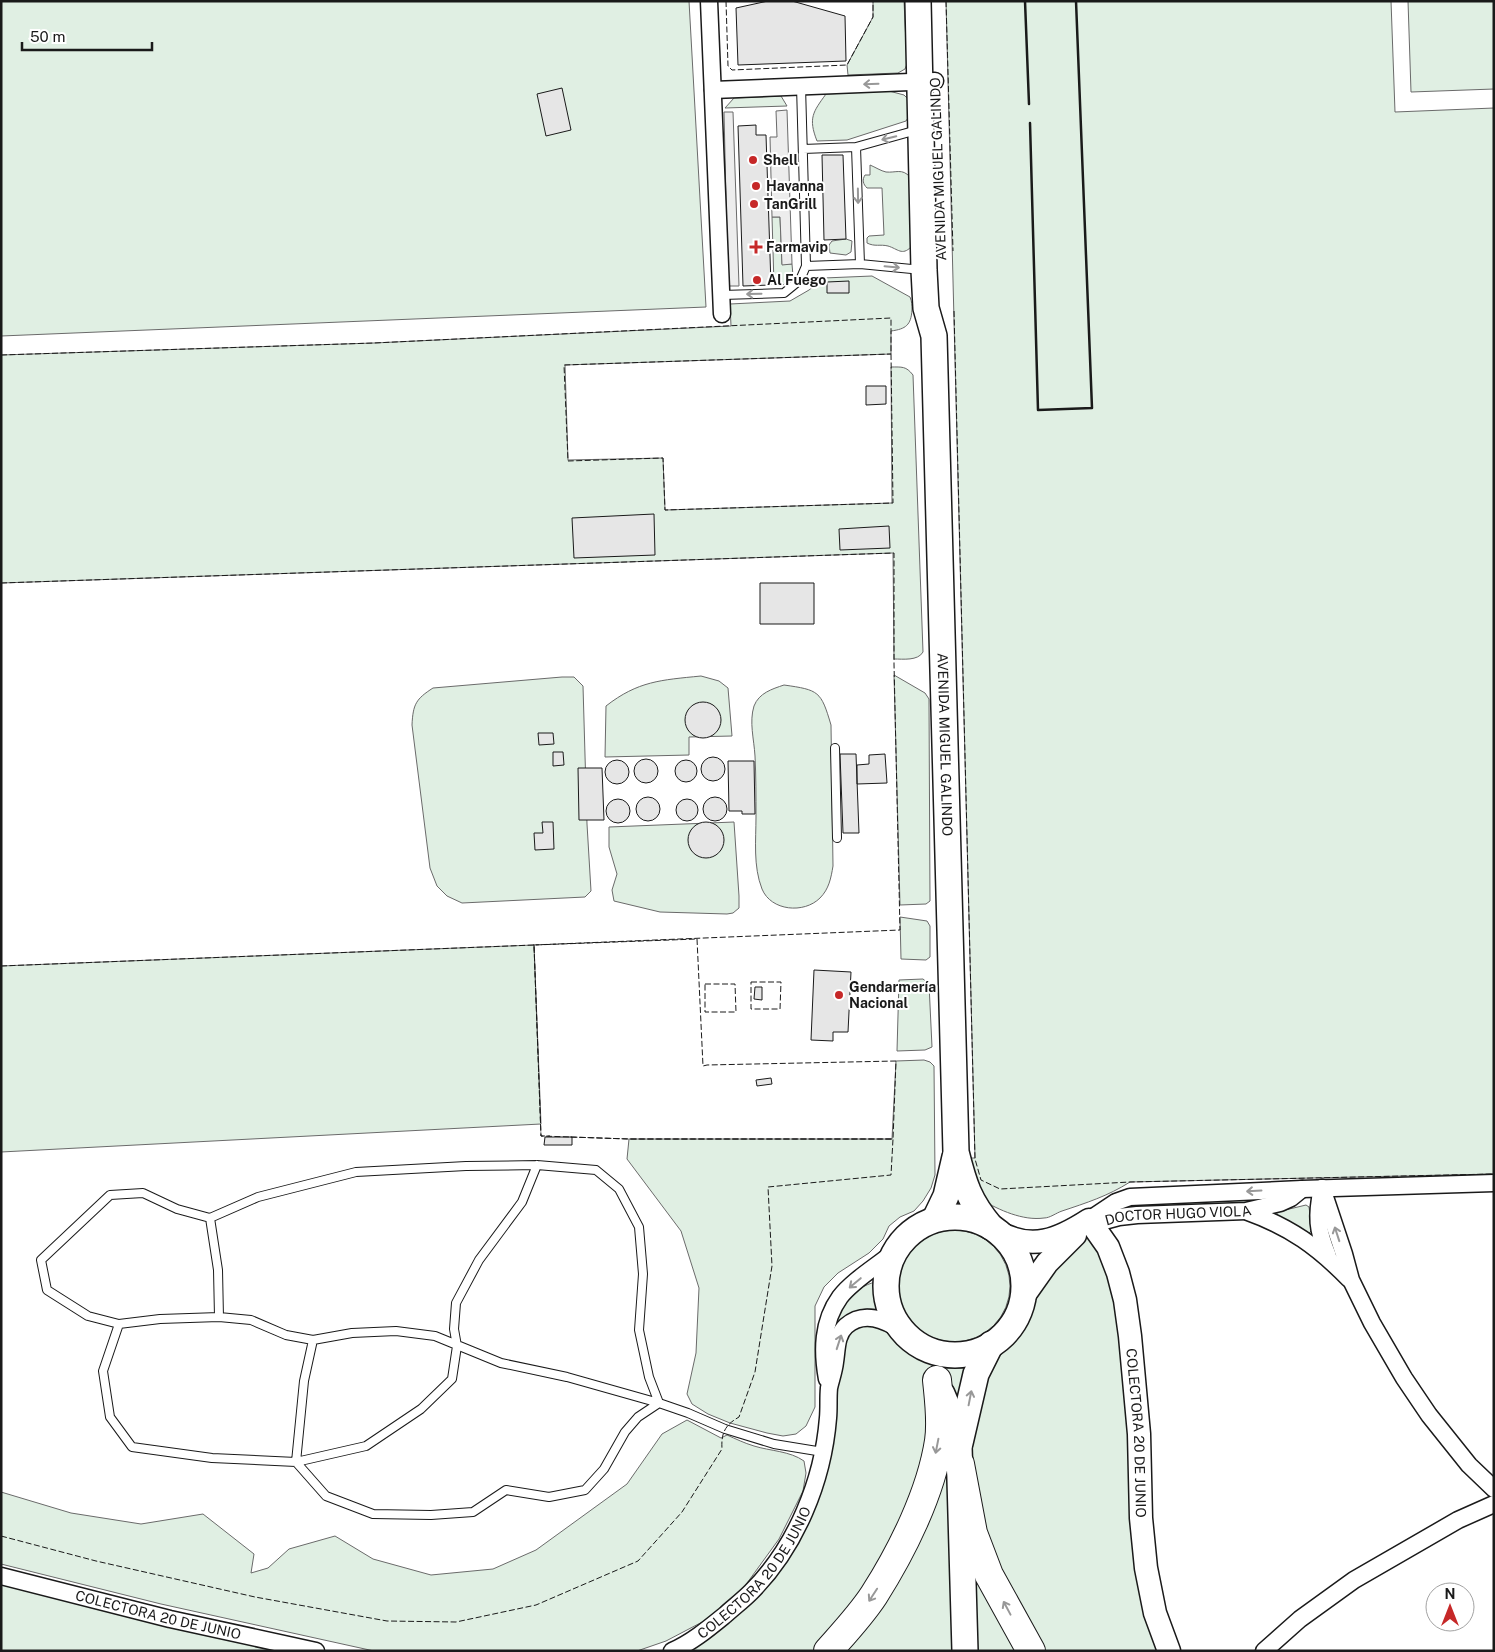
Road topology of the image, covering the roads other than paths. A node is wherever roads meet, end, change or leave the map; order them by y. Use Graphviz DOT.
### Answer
graph roads {
  1 [pos="709,1"];
  2 [pos="918,1"];
  3 [pos="933,1"];
  4 [pos="927,81"];
  5 [pos="800,86"];
  6 [pos="713,90"];
  7 [pos="921,129"];
  8 [pos="856,147"];
  9 [pos="802,149"];
  10 [pos="860,264"];
  11 [pos="806,266"];
  12 [pos="924,270"];
  13 [pos="722,295"];
  14 [pos="722,314"];
  15 [pos="934,336"];
  16 [pos="835,748"];
  17 [pos="837,838"];
  18 [pos="956,1152"];
  19 [pos="537,1165"];
  20 [pos="1494,1183"];
  21 [pos="1322,1188"];
  22 [pos="1302,1189"];
  23 [pos="1246,1211"];
  24 [pos="210,1218"];
  25 [pos="936,1219"];
  26 [pos="1091,1222"];
  27 [pos="994,1229"];
  28 [pos="894,1252"];
  29 [pos="1329,1258"];
  30 [pos="1350,1280"];
  31 [pos="1023,1297"];
  32 [pos="219,1317"];
  33 [pos="119,1324"];
  34 [pos="909,1337"];
  35 [pos="313,1340"];
  36 [pos="991,1344"];
  37 [pos="457,1346"];
  38 [pos="937,1380"];
  39 [pos="829,1389"];
  40 [pos="659,1403"];
  41 [pos="824,1452"];
  42 [pos="960,1455"];
  43 [pos="296,1462"];
  44 [pos="1494,1489"];
  45 [pos="1494,1504"];
  46 [pos="1,1576"];
  47 [pos="316,1651"];
  48 [pos="672,1651"];
  49 [pos="828,1651"];
  50 [pos="965,1651"];
  51 [pos="1031,1651"];
  52 [pos="1169,1651"];
  53 [pos="1264,1651"];
  1 -- 6 [label="street"];
  2 -- 4 [label="main road, AVENIDA MIGUEL GALINDO"];
  3 -- 4 [label="main road, AVENIDA MIGUEL GALINDO"];
  4 -- 5 [label="street, one-way"];
  4 -- 7 [label="main road, AVENIDA MIGUEL GALINDO"];
  4 -- 15 [label="main road, AVENIDA MIGUEL GALINDO"];
  5 -- 6 [label="street"];
  5 -- 9 [label="lane"];
  6 -- 13 [label="street"];
  7 -- 8 [label="lane, one-way"];
  7 -- 12 [label="main road, AVENIDA MIGUEL GALINDO"];
  8 -- 9 [label="lane"];
  8 -- 10 [label="lane, one-way"];
  9 -- 11 [label="lane"];
  10 -- 11 [label="lane"];
  10 -- 12 [label="lane, one-way"];
  11 -- 13 [label="lane, one-way"];
  12 -- 15 [label="main road, AVENIDA MIGUEL GALINDO"];
  13 -- 14 [label="street"];
  15 -- 18 [label="main road, AVENIDA MIGUEL GALINDO"];
  16 -- 17 [label="lane"];
  18 -- 25 [label="main road, AVENIDA MIGUEL GALINDO"];
  18 -- 27 [label="main road, AVENIDA MIGUEL GALINDO"];
  19 -- 24 [label="lane"];
  19 -- 37 [label="lane"];
  19 -- 40 [label="lane"];
  20 -- 21 [label="street, DOCTOR HUGO VIOLA"];
  21 -- 22 [label="street, DOCTOR HUGO VIOLA"];
  21 -- 29 [label="street"];
  30 -- 21 [label="street, one-way"];
  22 -- 23 [label="street, DOCTOR HUGO VIOLA"];
  22 -- 26 [label="street, DOCTOR HUGO VIOLA, one-way"];
  23 -- 26 [label="street, DOCTOR HUGO VIOLA"];
  23 -- 29 [label="street"];
  24 -- 32 [label="lane"];
  24 -- 33 [label="lane"];
  25 -- 27 [label="main road"];
  25 -- 28 [label="main road"];
  26 -- 27 [label="main road, DOCTOR HUGO VIOLA"];
  26 -- 31 [label="main road, DOCTOR HUGO VIOLA"];
  26 -- 52 [label="main road, COLECTORA 20 DE JUNIO"];
  27 -- 31 [label="main road"];
  28 -- 34 [label="main road"];
  28 -- 39 [label="street, COLECTORA 20 DE JUNIO, one-way"];
  29 -- 30 [label="street"];
  30 -- 44 [label="street"];
  31 -- 36 [label="main road"];
  32 -- 33 [label="lane"];
  32 -- 35 [label="lane"];
  33 -- 43 [label="lane"];
  34 -- 36 [label="main road"];
  34 -- 38 [label="main road"];
  39 -- 34 [label="street, COLECTORA 20 DE JUNIO, one-way"];
  35 -- 37 [label="lane"];
  35 -- 43 [label="lane"];
  42 -- 36 [label="main road, one-way"];
  37 -- 40 [label="lane"];
  37 -- 43 [label="lane"];
  38 -- 42 [label="main road"];
  38 -- 49 [label="highway, one-way"];
  39 -- 41 [label="street, COLECTORA 20 DE JUNIO"];
  40 -- 41 [label="lane"];
  40 -- 43 [label="lane"];
  41 -- 48 [label="street, COLECTORA 20 DE JUNIO"];
  42 -- 50 [label="main road"];
  51 -- 42 [label="highway, one-way"];
  45 -- 53 [label="street"];
  46 -- 47 [label="street, COLECTORA 20 DE JUNIO"];
}
